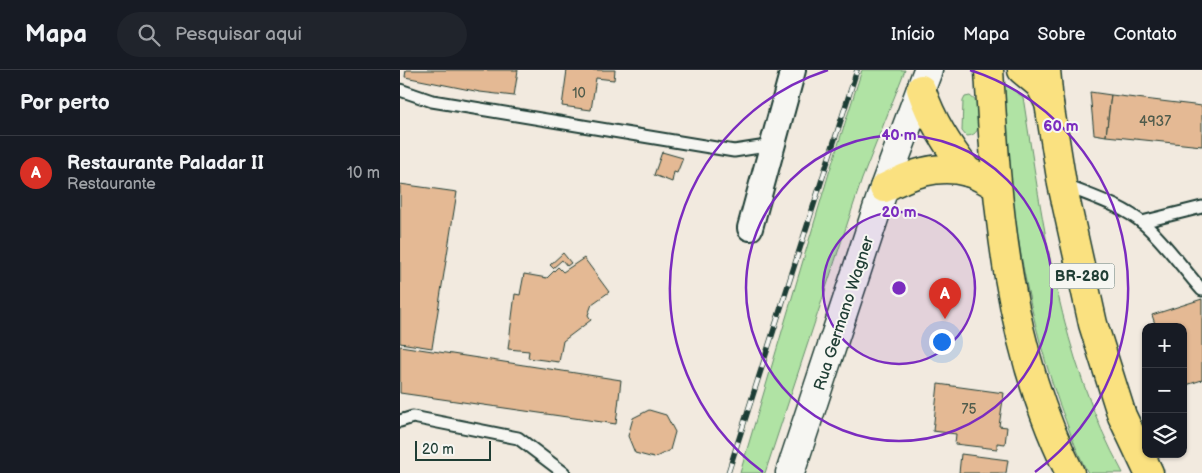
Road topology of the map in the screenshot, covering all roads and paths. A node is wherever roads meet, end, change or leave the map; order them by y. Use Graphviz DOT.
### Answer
graph roads {
  1 [pos="793,70"];
  2 [pos="989,70"];
  3 [pos="1022,70"];
  4 [pos="1046,70"];
  5 [pos="925,79"];
  6 [pos="400,90"];
  7 [pos="1049,103"];
  8 [pos="773,145"];
  9 [pos="968,172"];
  10 [pos="1062,184"];
  11 [pos="996,186"];
  12 [pos="884,188"];
  13 [pos="1202,207"];
  14 [pos="1142,222"];
  15 [pos="750,228"];
  16 [pos="1202,290"];
  17 [pos="400,421"];
  18 [pos="564,473"];
  19 [pos="790,473"];
  20 [pos="1070,473"];
  21 [pos="1149,473"];
  1 -- 8 [label="street"];
  2 -- 11 [label="highway"];
  3 -- 7 [label="highway"];
  4 -- 7 [label="highway, BR-280"];
  5 -- 9 [label="highway"];
  5 -- 12 [label="street, Rua Germano Wagner"];
  6 -- 8 [label="lane"];
  7 -- 10 [label="highway, BR-280"];
  8 -- 15 [label="street"];
  9 -- 11 [label="highway"];
  9 -- 12 [label="highway"];
  10 -- 14 [label="lane"];
  10 -- 21 [label="highway, BR-280"];
  11 -- 20 [label="highway"];
  12 -- 19 [label="street, Rua Germano Wagner"];
  13 -- 14 [label="lane"];
  14 -- 16 [label="lane"];
  17 -- 18 [label="lane"];
}
